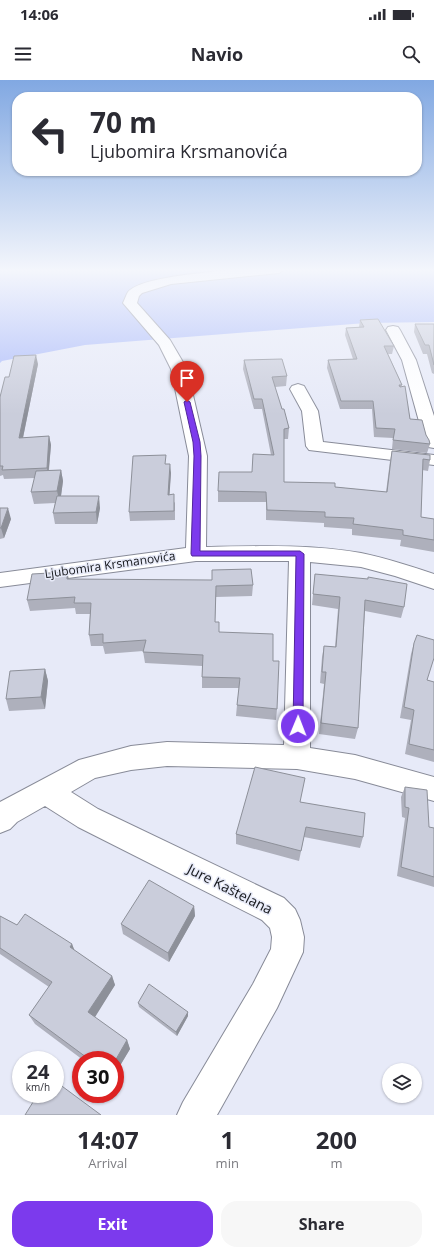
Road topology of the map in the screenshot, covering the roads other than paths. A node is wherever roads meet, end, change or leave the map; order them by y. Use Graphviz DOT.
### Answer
graph roads {
  1 [pos="143,317"];
  2 [pos="393,330"];
  3 [pos="298,389"];
  4 [pos="434,443"];
  5 [pos="434,460"];
  6 [pos="196,554"];
  7 [pos="300,554"];
  8 [pos="0,580"];
  9 [pos="434,582"];
  10 [pos="298,758"];
  11 [pos="434,789"];
  12 [pos="45,791"];
  13 [pos="1,819"];
  14 [pos="196,1115"];
  1 -- 6 [label="street"];
  2 -- 4 [label="street"];
  3 -- 5 [label="street"];
  6 -- 7 [label="street, Ljubomira Krsmanovića"];
  6 -- 8 [label="street, Ljubomira Krsmanovića"];
  7 -- 9 [label="street, Ljubomira Krsmanovića"];
  7 -- 10 [label="street"];
  10 -- 11 [label="street"];
  10 -- 12 [label="street"];
  12 -- 13 [label="street"];
  12 -- 14 [label="street, Jure Kaštelana"];
}
